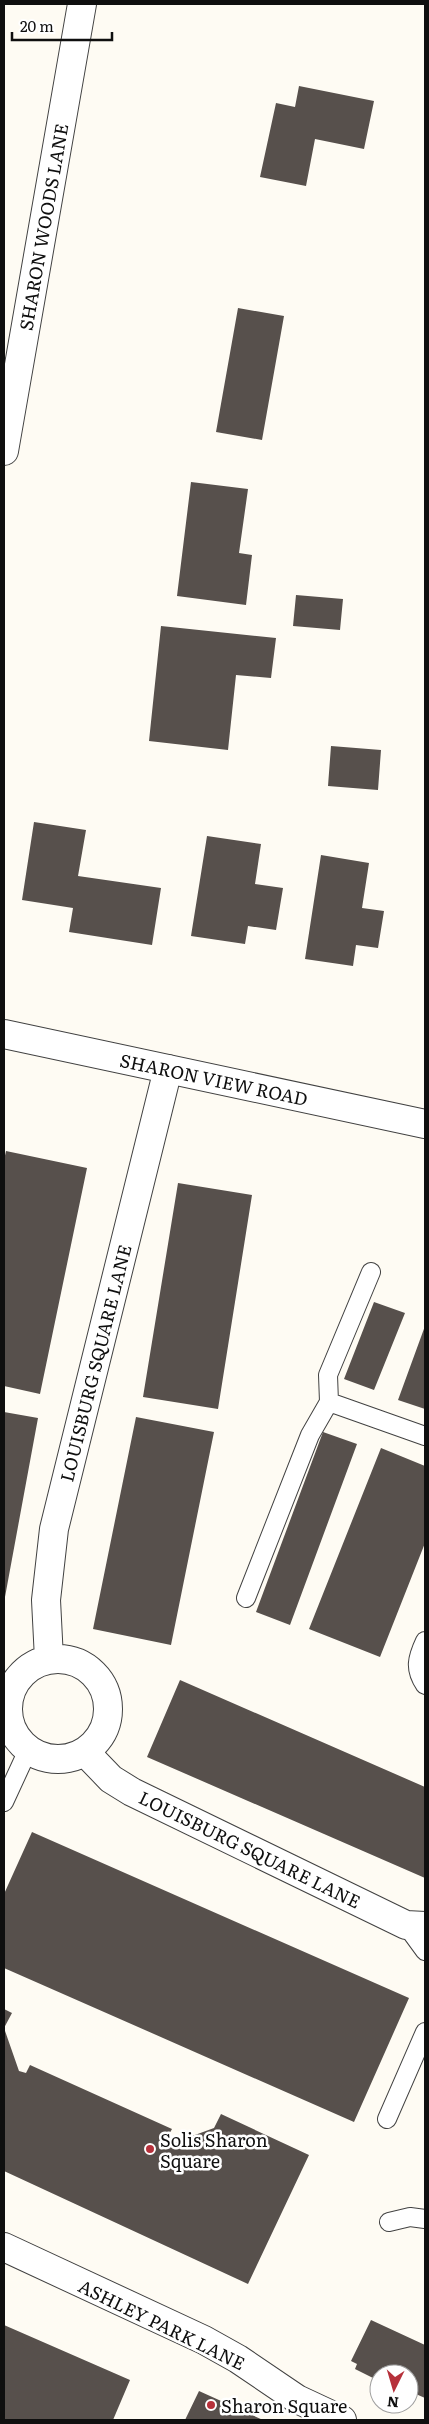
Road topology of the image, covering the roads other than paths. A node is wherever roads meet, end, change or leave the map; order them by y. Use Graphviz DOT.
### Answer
graph roads {
  1 [pos="82,4"];
  2 [pos="4,451"];
  3 [pos="4,1034"];
  4 [pos="168,1069"];
  5 [pos="425,1124"];
  6 [pos="371,1272"];
  7 [pos="329,1402"];
  8 [pos="425,1436"];
  9 [pos="246,1598"];
  10 [pos="425,1641"];
  11 [pos="50,1659"];
  12 [pos="425,1685"];
  13 [pos="28,1750"];
  14 [pos="85,1752"];
  15 [pos="4,1802"];
  16 [pos="416,1926"];
  17 [pos="425,1951"];
  18 [pos="425,2032"];
  19 [pos="387,2119"];
  20 [pos="425,2219"];
  21 [pos="389,2222"];
  22 [pos="4,2247"];
  23 [pos="342,2420"];
  1 -- 2 [label="street, SHARON WOODS LANE"];
  3 -- 4 [label="street, SHARON VIEW ROAD"];
  4 -- 5 [label="street, SHARON VIEW ROAD"];
  4 -- 11 [label="street, LOUISBURG SQUARE LANE"];
  6 -- 7 [label="lane"];
  7 -- 8 [label="lane"];
  7 -- 9 [label="lane"];
  10 -- 12 [label="lane"];
  11 -- 13 [label="street"];
  11 -- 14 [label="street"];
  13 -- 14 [label="street"];
  13 -- 15 [label="lane"];
  14 -- 16 [label="street, LOUISBURG SQUARE LANE"];
  16 -- 17 [label="lane"];
  18 -- 19 [label="lane"];
  20 -- 21 [label="lane"];
  22 -- 23 [label="street, ASHLEY PARK LANE"];
}
